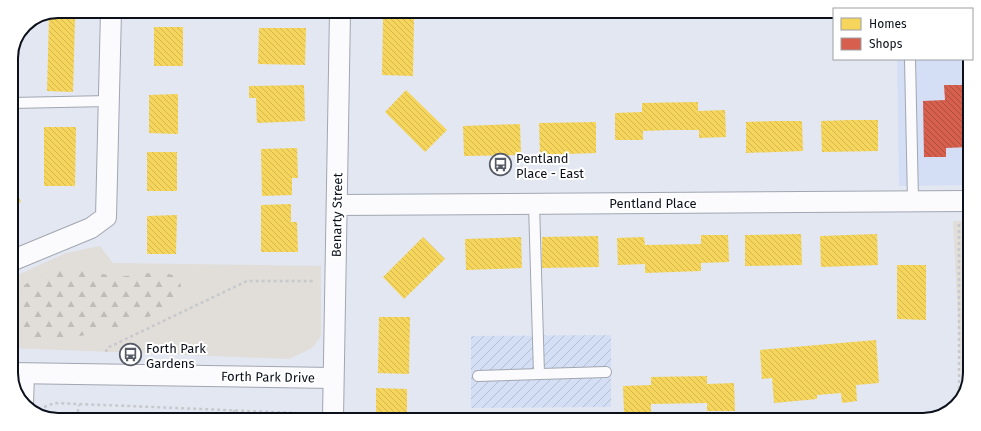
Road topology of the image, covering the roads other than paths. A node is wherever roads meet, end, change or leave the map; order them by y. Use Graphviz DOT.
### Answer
graph roads {
  1 [pos="111,18"];
  2 [pos="340,18"];
  3 [pos="910,60"];
  4 [pos="109,101"];
  5 [pos="18,103"];
  6 [pos="914,201"];
  7 [pos="963,201"];
  8 [pos="534,204"];
  9 [pos="337,205"];
  10 [pos="18,258"];
  11 [pos="606,372"];
  12 [pos="18,374"];
  13 [pos="539,374"];
  14 [pos="478,376"];
  15 [pos="333,378"];
  16 [pos="333,413"];
  1 -- 4 [label="street"];
  2 -- 9 [label="street, Benarty Street"];
  3 -- 6 [label="lane"];
  4 -- 5 [label="lane"];
  4 -- 10 [label="street"];
  6 -- 7 [label="street, Pentland Place"];
  6 -- 8 [label="street, Pentland Place"];
  8 -- 9 [label="street, Pentland Place"];
  8 -- 13 [label="lane"];
  9 -- 15 [label="street, Benarty Street"];
  11 -- 13 [label="lane"];
  12 -- 15 [label="street, Forth Park Drive"];
  13 -- 14 [label="lane"];
  15 -- 16 [label="street, Benarty Street"];
}
